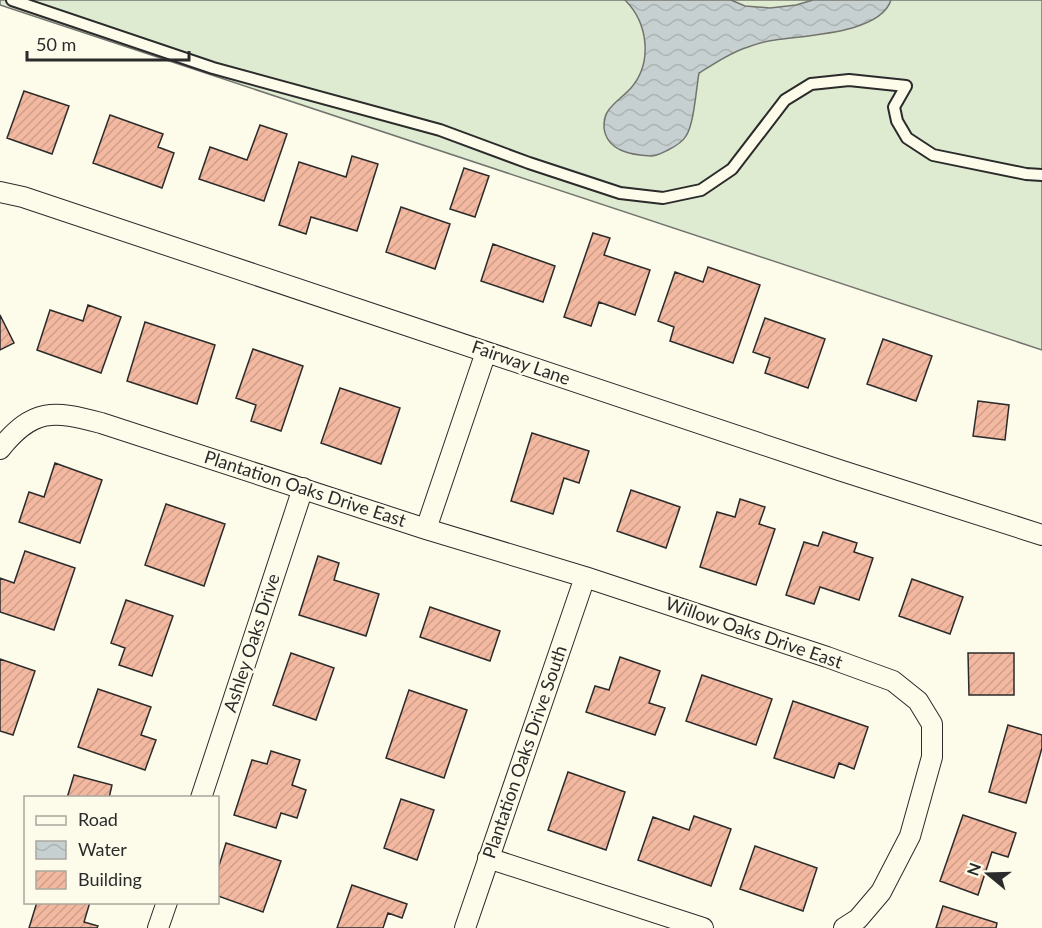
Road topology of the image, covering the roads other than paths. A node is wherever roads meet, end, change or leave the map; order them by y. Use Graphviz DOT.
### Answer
graph roads {
  1 [pos="12,0"];
  2 [pos="1042,175"];
  3 [pos="0,192"];
  4 [pos="486,352"];
  5 [pos="0,449"];
  6 [pos="303,488"];
  7 [pos="426,529"];
  8 [pos="1042,536"];
  9 [pos="585,577"];
  10 [pos="202,796"];
  11 [pos="488,858"];
  12 [pos="167,904"];
  13 [pos="158,928"];
  14 [pos="465,928"];
  15 [pos="703,928"];
  16 [pos="844,928"];
  1 -- 2 [label="lane"];
  3 -- 4 [label="street, Fairway Lane"];
  4 -- 7 [label="street"];
  4 -- 8 [label="street, Fairway Lane"];
  5 -- 6 [label="street, Plantation Oaks Drive East"];
  6 -- 7 [label="street, Plantation Oaks Drive East"];
  6 -- 10 [label="street, Ashley Oaks Drive"];
  7 -- 9 [label="street, Plantation Oaks Drive East"];
  9 -- 11 [label="street, Plantation Oaks Drive South"];
  9 -- 16 [label="street, Willow Oaks Drive East"];
  11 -- 14 [label="street, Plantation Oaks Drive South"];
  11 -- 15 [label="street"];
  12 -- 13 [label="street"];
}
